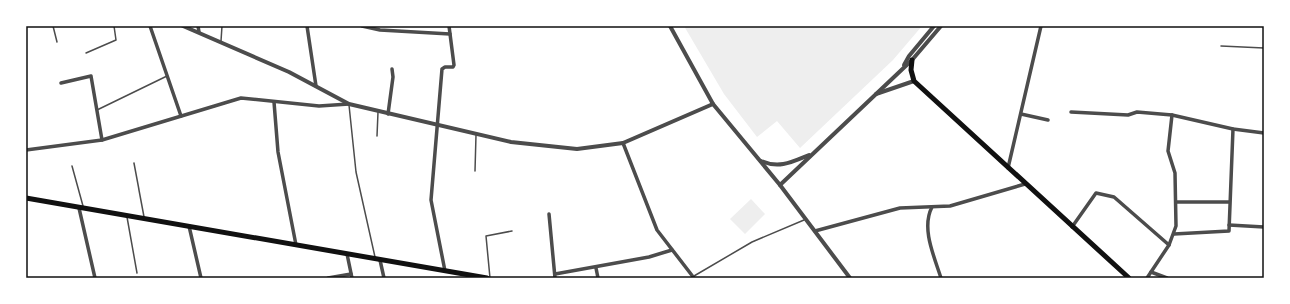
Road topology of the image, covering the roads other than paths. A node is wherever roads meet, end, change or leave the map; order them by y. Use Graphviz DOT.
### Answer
graph roads {
  1 [pos="53,26"];
  2 [pos="114,26"];
  3 [pos="150,26"];
  4 [pos="183,26"];
  5 [pos="198,26"];
  6 [pos="222,26"];
  7 [pos="307,26"];
  8 [pos="362,26"];
  9 [pos="449,26"];
  10 [pos="670,26"];
  11 [pos="934,26"];
  12 [pos="941,26"];
  13 [pos="1041,26"];
  14 [pos="385,28"];
  15 [pos="199,32"];
  16 [pos="450,34"];
  17 [pos="221,41"];
  18 [pos="57,42"];
  19 [pos="1221,46"];
  20 [pos="1264,48"];
  21 [pos="86,53"];
  22 [pos="912,60"];
  23 [pos="903,67"];
  24 [pos="392,69"];
  25 [pos="167,76"];
  26 [pos="914,81"];
  27 [pos="61,83"];
  28 [pos="316,86"];
  29 [pos="875,94"];
  30 [pos="274,102"];
  31 [pos="349,104"];
  32 [pos="713,104"];
  33 [pos="97,110"];
  34 [pos="378,112"];
  35 [pos="1071,112"];
  36 [pos="388,114"];
  37 [pos="1021,114"];
  38 [pos="1172,115"];
  39 [pos="182,116"];
  40 [pos="1048,120"];
  41 [pos="437,125"];
  42 [pos="1233,129"];
  43 [pos="1264,133"];
  44 [pos="476,134"];
  45 [pos="377,136"];
  46 [pos="102,140"];
  47 [pos="623,143"];
  48 [pos="26,150"];
  49 [pos="812,154"];
  50 [pos="760,161"];
  51 [pos="134,163"];
  52 [pos="72,166"];
  53 [pos="1008,168"];
  54 [pos="475,171"];
  55 [pos="1025,184"];
  56 [pos="780,185"];
  57 [pos="26,198"];
  58 [pos="1176,202"];
  59 [pos="1229,202"];
  60 [pos="932,207"];
  61 [pos="81,208"];
  62 [pos="549,214"];
  63 [pos="126,216"];
  64 [pos="144,219"];
  65 [pos="806,220"];
  66 [pos="1229,225"];
  67 [pos="189,226"];
  68 [pos="1072,227"];
  69 [pos="1264,227"];
  70 [pos="512,231"];
  71 [pos="815,231"];
  72 [pos="1174,234"];
  73 [pos="296,245"];
  74 [pos="1169,245"];
  75 [pos="672,250"];
  76 [pos="347,254"];
  77 [pos="378,259"];
  78 [pos="596,268"];
  79 [pos="445,271"];
  80 [pos="1151,272"];
  81 [pos="137,273"];
  82 [pos="352,276"];
  83 [pos="555,276"];
  84 [pos="694,277"];
  85 [pos="94,278"];
  86 [pos="201,278"];
  87 [pos="328,278"];
  88 [pos="384,278"];
  89 [pos="488,278"];
  90 [pos="598,278"];
  91 [pos="850,278"];
  92 [pos="940,278"];
  93 [pos="1129,278"];
  94 [pos="1147,278"];
  95 [pos="1167,278"];
  1 -- 18 [label="lane"];
  2 -- 21 [label="lane"];
  3 -- 25 [label="street"];
  4 -- 15 [label="street"];
  5 -- 15 [label="street"];
  6 -- 17 [label="lane"];
  7 -- 28 [label="street"];
  8 -- 14 [label="street"];
  9 -- 16 [label="street"];
  10 -- 32 [label="street"];
  11 -- 23 [label="street"];
  12 -- 22 [label="street"];
  13 -- 37 [label="street"];
  14 -- 16 [label="street"];
  15 -- 17 [label="street"];
  16 -- 41 [label="street"];
  17 -- 28 [label="street"];
  19 -- 20 [label="lane"];
  22 -- 23 [label="street"];
  22 -- 26 [label="main road"];
  23 -- 29 [label="street"];
  24 -- 36 [label="street"];
  25 -- 33 [label="lane"];
  25 -- 39 [label="street"];
  26 -- 29 [label="street"];
  26 -- 53 [label="main road"];
  27 -- 33 [label="street"];
  28 -- 31 [label="street"];
  29 -- 49 [label="street"];
  30 -- 31 [label="street"];
  30 -- 39 [label="street"];
  30 -- 73 [label="street"];
  31 -- 34 [label="street"];
  31 -- 77 [label="lane"];
  32 -- 47 [label="street"];
  32 -- 50 [label="street"];
  33 -- 46 [label="street"];
  34 -- 36 [label="street"];
  34 -- 45 [label="lane"];
  35 -- 38 [label="street"];
  36 -- 41 [label="street"];
  37 -- 40 [label="street"];
  37 -- 53 [label="street"];
  38 -- 42 [label="street"];
  38 -- 58 [label="street"];
  39 -- 46 [label="street"];
  41 -- 44 [label="street"];
  41 -- 79 [label="street"];
  42 -- 43 [label="street"];
  42 -- 59 [label="street"];
  44 -- 47 [label="street"];
  44 -- 54 [label="lane"];
  46 -- 48 [label="street"];
  47 -- 75 [label="street"];
  49 -- 50 [label="street"];
  49 -- 56 [label="street"];
  50 -- 56 [label="street"];
  51 -- 64 [label="lane"];
  52 -- 61 [label="lane"];
  53 -- 55 [label="main road"];
  55 -- 60 [label="street"];
  55 -- 68 [label="main road"];
  56 -- 65 [label="street"];
  57 -- 61 [label="main road"];
  58 -- 59 [label="street"];
  58 -- 72 [label="street"];
  59 -- 66 [label="street"];
  60 -- 71 [label="street"];
  60 -- 92 [label="street"];
  61 -- 63 [label="main road"];
  61 -- 85 [label="street"];
  62 -- 83 [label="street"];
  63 -- 64 [label="main road"];
  63 -- 81 [label="lane"];
  64 -- 67 [label="main road"];
  65 -- 71 [label="street"];
  65 -- 84 [label="lane"];
  66 -- 69 [label="street"];
  66 -- 72 [label="street"];
  67 -- 73 [label="main road"];
  67 -- 86 [label="street"];
  68 -- 74 [label="street"];
  68 -- 93 [label="main road"];
  70 -- 89 [label="lane"];
  71 -- 91 [label="street"];
  72 -- 74 [label="street"];
  73 -- 76 [label="main road"];
  74 -- 80 [label="street"];
  75 -- 78 [label="street"];
  75 -- 84 [label="street"];
  76 -- 77 [label="main road"];
  76 -- 82 [label="street"];
  77 -- 79 [label="main road"];
  77 -- 88 [label="street"];
  78 -- 83 [label="street"];
  78 -- 90 [label="street"];
  79 -- 89 [label="main road"];
  80 -- 94 [label="street"];
  80 -- 95 [label="street"];
  82 -- 87 [label="street"];
}
